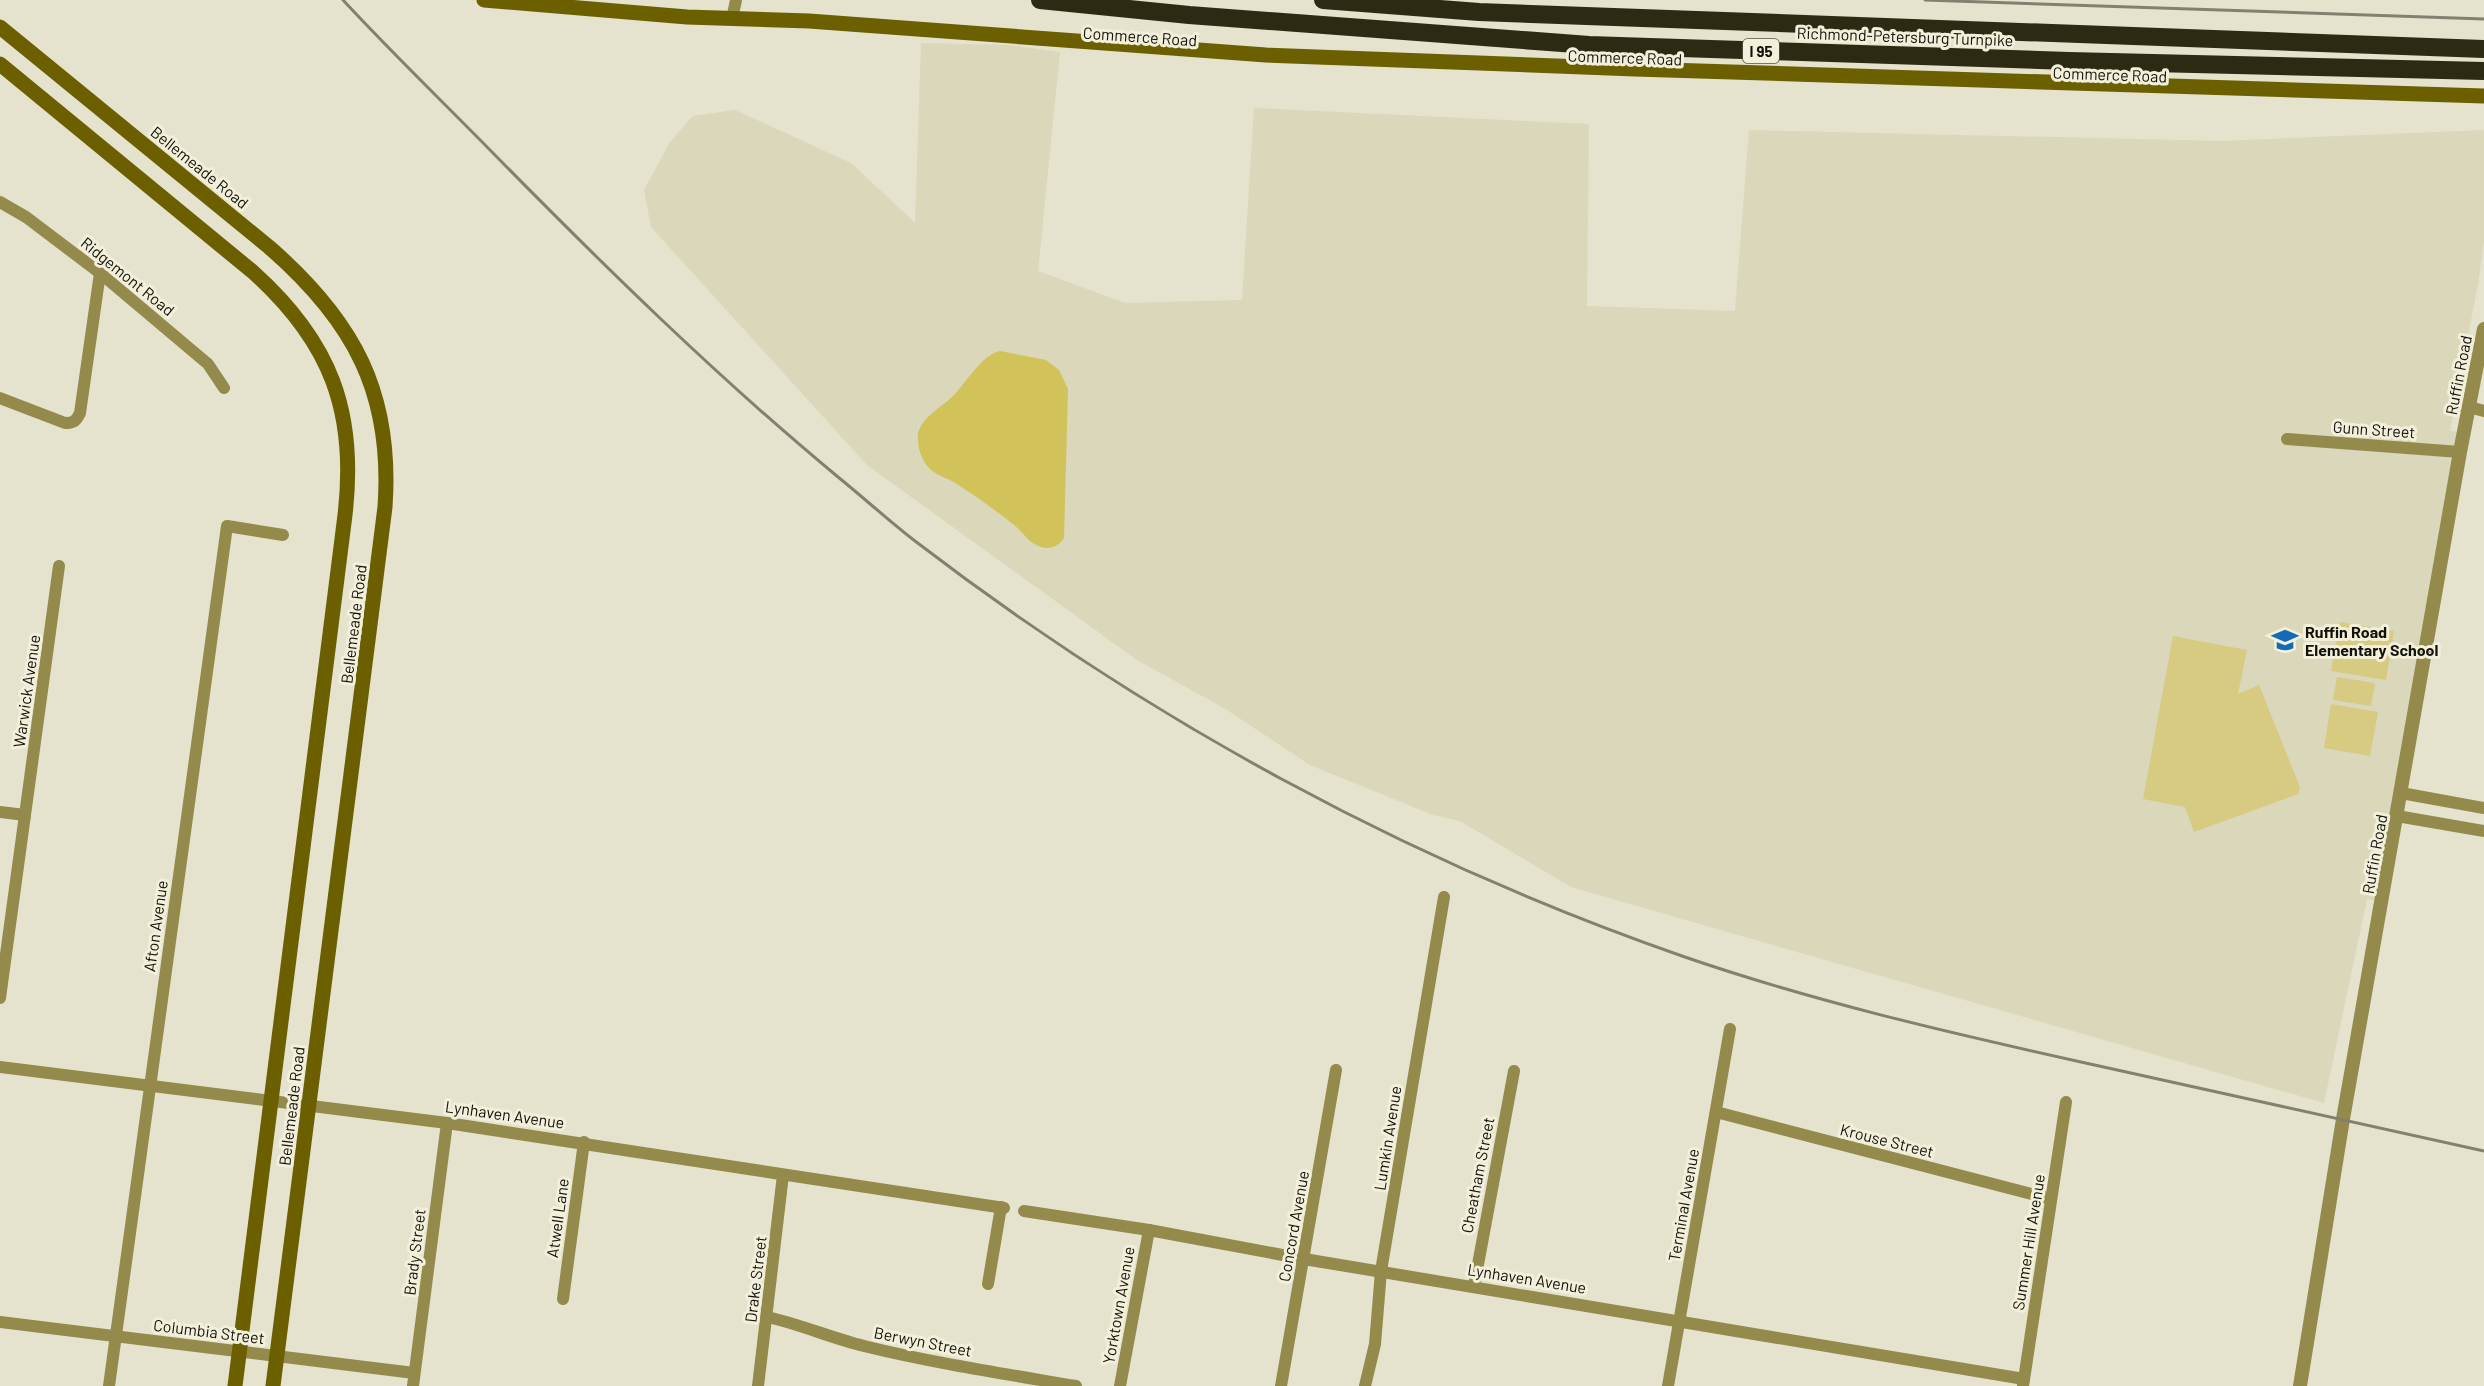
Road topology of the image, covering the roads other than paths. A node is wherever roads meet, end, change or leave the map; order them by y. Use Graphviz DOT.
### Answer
graph roads {
  1 [pos="484,0"];
  2 [pos="735,0"];
  3 [pos="1040,0"];
  4 [pos="1323,0"];
  5 [pos="732,19"];
  6 [pos="766,21"];
  7 [pos="0,27"];
  8 [pos="2484,49"];
  9 [pos="0,64"];
  10 [pos="2484,71"];
  11 [pos="2484,96"];
  12 [pos="2484,105"];
  13 [pos="0,202"];
  14 [pos="100,273"];
  15 [pos="2484,329"];
  16 [pos="224,388"];
  17 [pos="0,398"];
  18 [pos="2469,408"];
  19 [pos="2484,411"];
  20 [pos="2287,439"];
  21 [pos="2460,452"];
  22 [pos="283,535"];
  23 [pos="60,566"];
  24 [pos="2401,793"];
  25 [pos="2484,808"];
  26 [pos="0,812"];
  27 [pos="25,815"];
  28 [pos="2397,816"];
  29 [pos="2484,831"];
  30 [pos="1444,897"];
  31 [pos="0,998"];
  32 [pos="1730,1029"];
  33 [pos="0,1067"];
  34 [pos="1336,1070"];
  35 [pos="1514,1071"];
  36 [pos="150,1086"];
  37 [pos="271,1100"];
  38 [pos="2066,1102"];
  39 [pos="309,1105"];
  40 [pos="1716,1113"];
  41 [pos="447,1123"];
  42 [pos="584,1142"];
  43 [pos="783,1175"];
  44 [pos="2051,1199"];
  45 [pos="1024,1211"];
  46 [pos="1149,1230"];
  47 [pos="1304,1259"];
  48 [pos="1381,1271"];
  49 [pos="988,1284"];
  50 [pos="1474,1286"];
  51 [pos="563,1299"];
  52 [pos="767,1317"];
  53 [pos="1680,1320"];
  54 [pos="0,1322"];
  55 [pos="115,1336"];
  56 [pos="239,1350"];
  57 [pos="277,1355"];
  58 [pos="414,1373"];
  59 [pos="2024,1382"];
  60 [pos="109,1386"];
  61 [pos="235,1386"];
  62 [pos="273,1386"];
  63 [pos="413,1386"];
  64 [pos="758,1386"];
  65 [pos="1076,1386"];
  66 [pos="1120,1386"];
  67 [pos="1281,1386"];
  68 [pos="1365,1386"];
  69 [pos="1668,1386"];
  70 [pos="2300,1386"];
  1 -- 5 [label="main road, Commerce Road"];
  2 -- 5 [label="street"];
  3 -- 10 [label="highway, Richmond-Petersburg Turnpike / I 95"];
  4 -- 8 [label="highway, Richmond-Petersburg Turnpike / I 95"];
  5 -- 6 [label="main road, Commerce Road"];
  6 -- 11 [label="main road, Commerce Road"];
  6 -- 12 [label="main road, Commerce Road"];
  7 -- 39 [label="main road, Bellemeade Road"];
  9 -- 37 [label="main road, Bellemeade Road"];
  13 -- 14 [label="street, Ridgemont Road"];
  14 -- 16 [label="street, Ridgemont Road"];
  14 -- 17 [label="street"];
  15 -- 18 [label="street, Ruffin Road"];
  18 -- 19 [label="street"];
  18 -- 21 [label="street, Ruffin Road"];
  20 -- 21 [label="street, Gunn Street"];
  21 -- 24 [label="street, Ruffin Road"];
  22 -- 36 [label="street, Afton Avenue"];
  23 -- 27 [label="street, Warwick Avenue"];
  24 -- 25 [label="street"];
  24 -- 28 [label="street, Ruffin Road"];
  26 -- 27 [label="street"];
  27 -- 31 [label="street, Warwick Avenue"];
  28 -- 29 [label="street"];
  28 -- 70 [label="street, Ruffin Road"];
  30 -- 48 [label="street, Lumkin Avenue"];
  32 -- 40 [label="street, Terminal Avenue"];
  33 -- 36 [label="street, Lynhaven Avenue"];
  34 -- 47 [label="street, Concord Avenue"];
  35 -- 50 [label="street, Cheatham Street"];
  36 -- 37 [label="street, Lynhaven Avenue"];
  36 -- 55 [label="street, Afton Avenue"];
  37 -- 39 [label="street, Lynhaven Avenue"];
  37 -- 56 [label="main road, Bellemeade Road"];
  38 -- 44 [label="street, Summer Hill Avenue"];
  39 -- 41 [label="street, Lynhaven Avenue"];
  39 -- 57 [label="main road, Bellemeade Road"];
  40 -- 44 [label="street, Krouse Street"];
  40 -- 53 [label="street, Terminal Avenue"];
  41 -- 42 [label="street, Lynhaven Avenue"];
  41 -- 58 [label="street, Brady Street"];
  42 -- 43 [label="street, Lynhaven Avenue"];
  42 -- 51 [label="street, Atwell Lane"];
  43 -- 49 [label="street, Lynhaven Avenue"];
  43 -- 52 [label="street, Drake Street"];
  44 -- 59 [label="street, Summer Hill Avenue"];
  45 -- 46 [label="street, Lynhaven Avenue"];
  46 -- 47 [label="street, Lynhaven Avenue"];
  46 -- 66 [label="street, Yorktown Avenue"];
  47 -- 48 [label="street, Lynhaven Avenue"];
  47 -- 67 [label="street, Concord Avenue"];
  48 -- 50 [label="street, Lynhaven Avenue"];
  48 -- 68 [label="street, Lumkin Avenue"];
  50 -- 53 [label="street, Lynhaven Avenue"];
  52 -- 64 [label="street, Drake Street"];
  52 -- 65 [label="street, Berwyn Street"];
  53 -- 59 [label="street, Lynhaven Avenue"];
  53 -- 69 [label="street, Terminal Avenue"];
  54 -- 55 [label="street, Columbia Street"];
  55 -- 56 [label="street, Columbia Street"];
  55 -- 60 [label="street, Afton Avenue"];
  56 -- 57 [label="street, Columbia Street"];
  56 -- 61 [label="main road, Bellemeade Road"];
  57 -- 58 [label="street, Columbia Street"];
  57 -- 62 [label="main road, Bellemeade Road"];
  58 -- 63 [label="street, Brady Street"];
}
